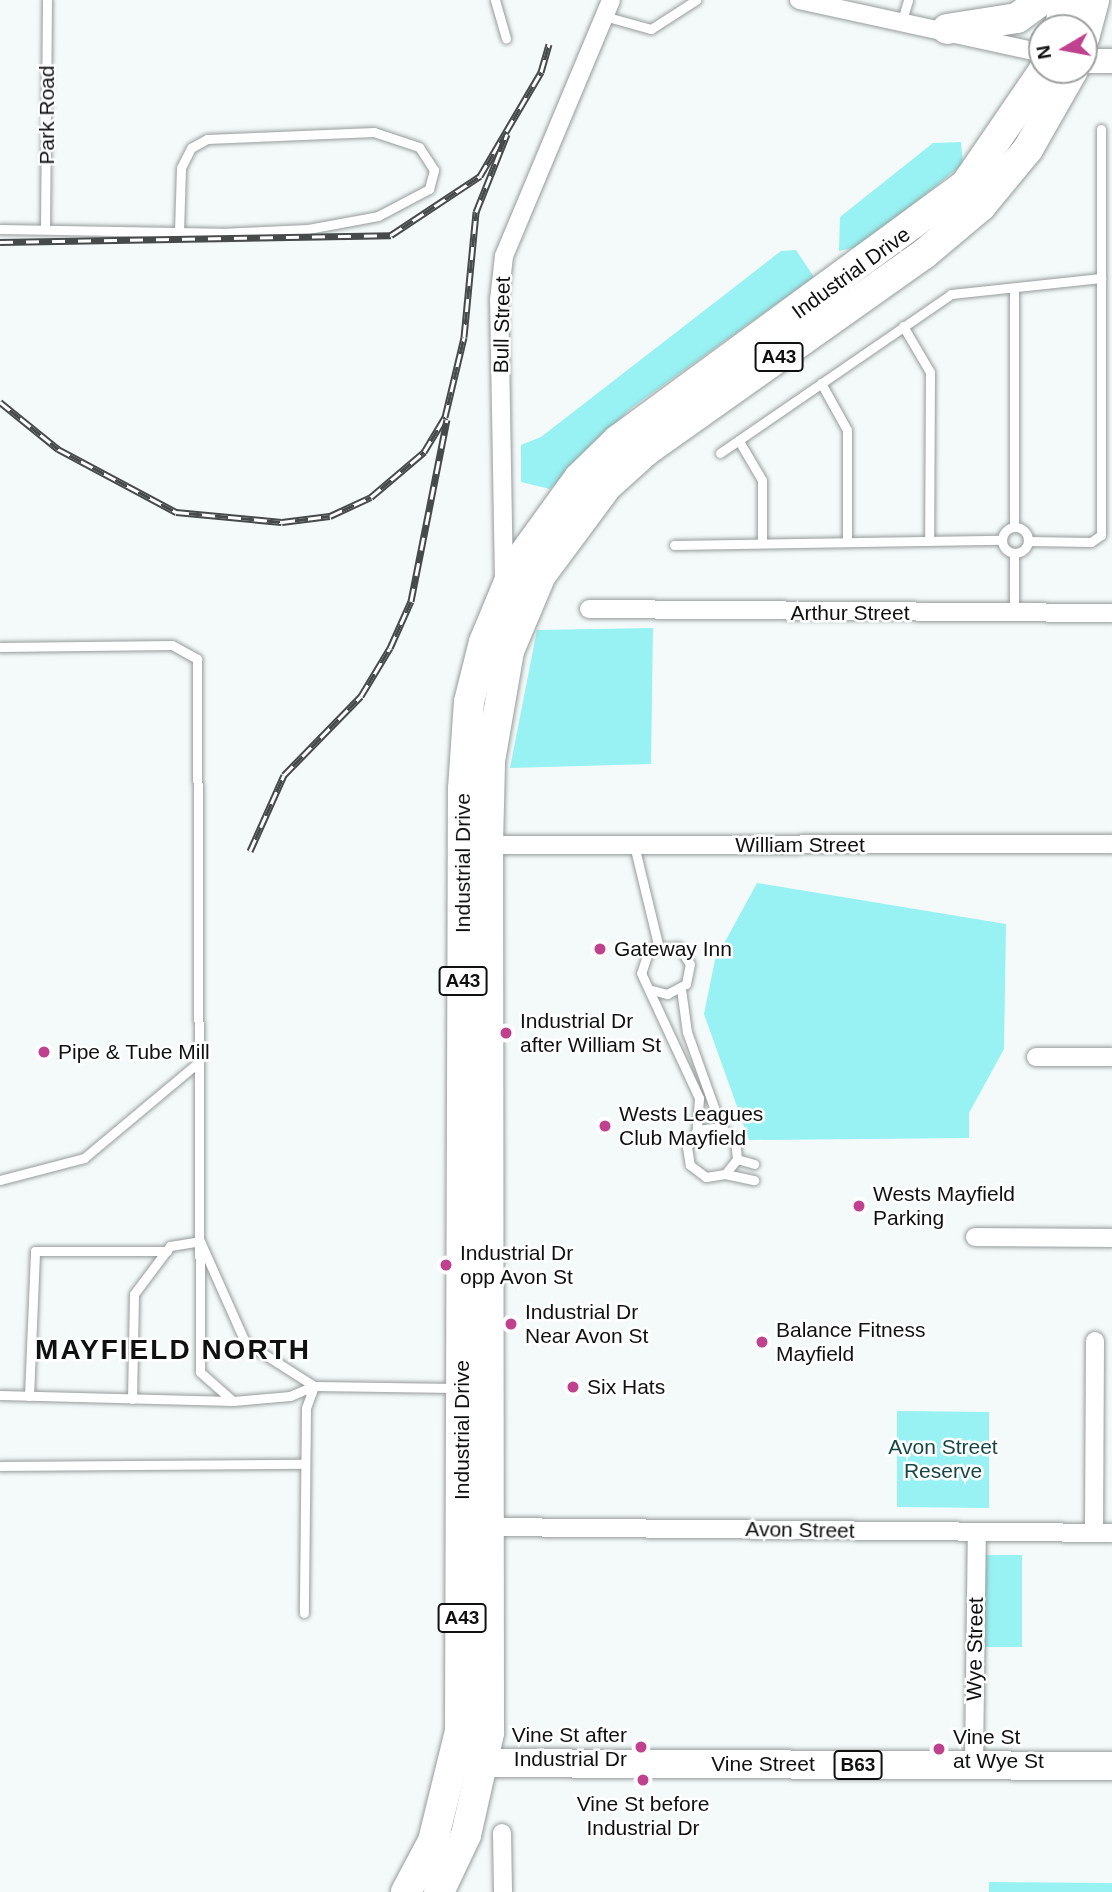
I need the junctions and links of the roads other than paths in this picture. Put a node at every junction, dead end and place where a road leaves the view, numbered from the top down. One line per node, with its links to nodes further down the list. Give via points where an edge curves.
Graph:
1 (47, 0): 16 (lane, Park Road)
2 (495, 0): 10 (lane)
3 (696, 0): 7 (lane, via 651,29)
4 (799, 0): 8 (street)
5 (908, 0): 8 (lane)
6 (1042, 0): 9 (highway, via 1017,18)
7 (607, 8): 32 (street, Bull Street, via 504,256 499,300)
8 (902, 20): 9 (street)
9 (947, 29): 11 (street)
10 (506, 38)
11 (1028, 49)
12 (1034, 84): 32 (highway, Industrial Drive / A43, via 966,184 618,440 544,520)
13 (1065, 84): 37 (highway, Industrial Drive / A43, via 1028,149 981,206 924,254 647,450 607,486 570,529 528,600)
14 (1101, 129): 18 (lane)
15 (0, 229): 16 (lane)
16 (45, 229): 17 (lane)
17 (178, 232): 17 (lane, via 181,168 191,148 207,139 374,132 419,147 434,170 429,189 378,216 308,229)
18 (1101, 278): 19 (lane); 27 (lane, via 1101,535 1091,542)
19 (1014, 288): 20 (lane, via 951,294); 24 (lane)
20 (903, 326): 21 (lane); 26 (lane, via 930,372)
21 (821, 383): 22 (lane); 29 (lane, via 847,430)
22 (739, 441): 23 (lane); 28 (lane, via 762,480)
23 (720, 453)
24 (1014, 527): 25 (lane); 27 (lane)
25 (1002, 540): 26 (lane); 31 (lane)
26 (929, 541): 29 (lane)
27 (1028, 541): 31 (lane)
28 (762, 542): 29 (lane); 30 (lane)
29 (847, 542)
30 (674, 545)
31 (1014, 553): 34 (lane)
32 (504, 589): 37 (highway, Industrial Drive / A43, via 484,642)
33 (589, 609): 34 (street, Arthur Street)
34 (1014, 613): 35 (street, Arthur Street)
35 (1112, 613)
36 (0, 647): 46 (lane, via 172,645 197,659)
37 (480, 731): 39 (highway, Industrial Drive / A43); 60 (highway, Industrial Drive / A43)
38 (1112, 844): 40 (street, William Street)
39 (488, 845): 40 (street, William Street); 60 (highway, Industrial Drive / A43)
40 (634, 845): 41 (lane)
41 (658, 944): 42 (lane, via 678,947 688,957 689,978); 43 (lane, via 641,963)
42 (681, 989): 43 (lane); 47 (lane, via 687,1032)
43 (652, 990): 48 (lane, via 699,1098)
44 (1036, 1057): 45 (street)
45 (1112, 1058)
46 (199, 1062): 52 (lane, via 84,1158); 56 (lane)
47 (720, 1127): 48 (lane); 49 (lane, via 735,1140)
48 (697, 1130): 51 (lane, via 687,1147 690,1166 706,1177)
49 (737, 1159): 50 (lane); 51 (lane)
50 (754, 1164)
51 (725, 1174): 53 (lane)
52 (0, 1180)
53 (754, 1180)
54 (975, 1237): 55 (street)
55 (1112, 1238)
56 (200, 1241): 57 (lane); 59 (lane, via 245,1342); 64 (lane, via 200,1372)
57 (167, 1251): 62 (lane, via 35,1251); 63 (lane, via 134,1294)
58 (1095, 1341): 69 (street)
59 (314, 1386): 60 (lane); 64 (lane, via 290,1396); 65 (lane, via 306,1408)
60 (476, 1388): 67 (highway, Industrial Drive / A43); 71 (highway, Industrial Drive / A43)
61 (0, 1395): 62 (lane)
62 (29, 1395): 63 (lane)
63 (132, 1398): 64 (lane)
64 (233, 1401)
65 (305, 1464): 66 (lane); 70 (lane)
66 (0, 1466)
67 (489, 1527): 68 (street, Avon Street); 72 (highway, Industrial Drive / A43)
68 (977, 1532): 69 (street, Avon Street); 73 (street, Wye Street)
69 (1103, 1533)
70 (304, 1613)
71 (456, 1763): 72 (main road, Vine Street / B63); 76 (highway, Industrial Drive / A43, via 433,1841)
72 (486, 1763): 73 (main road, Vine Street / B63); 77 (highway, Industrial Drive / A43, via 466,1835)
73 (974, 1765): 74 (main road, Vine Street / B63)
74 (1112, 1766)
75 (502, 1833): 78 (street)
76 (406, 1892)
77 (439, 1892)
78 (502, 1892)

